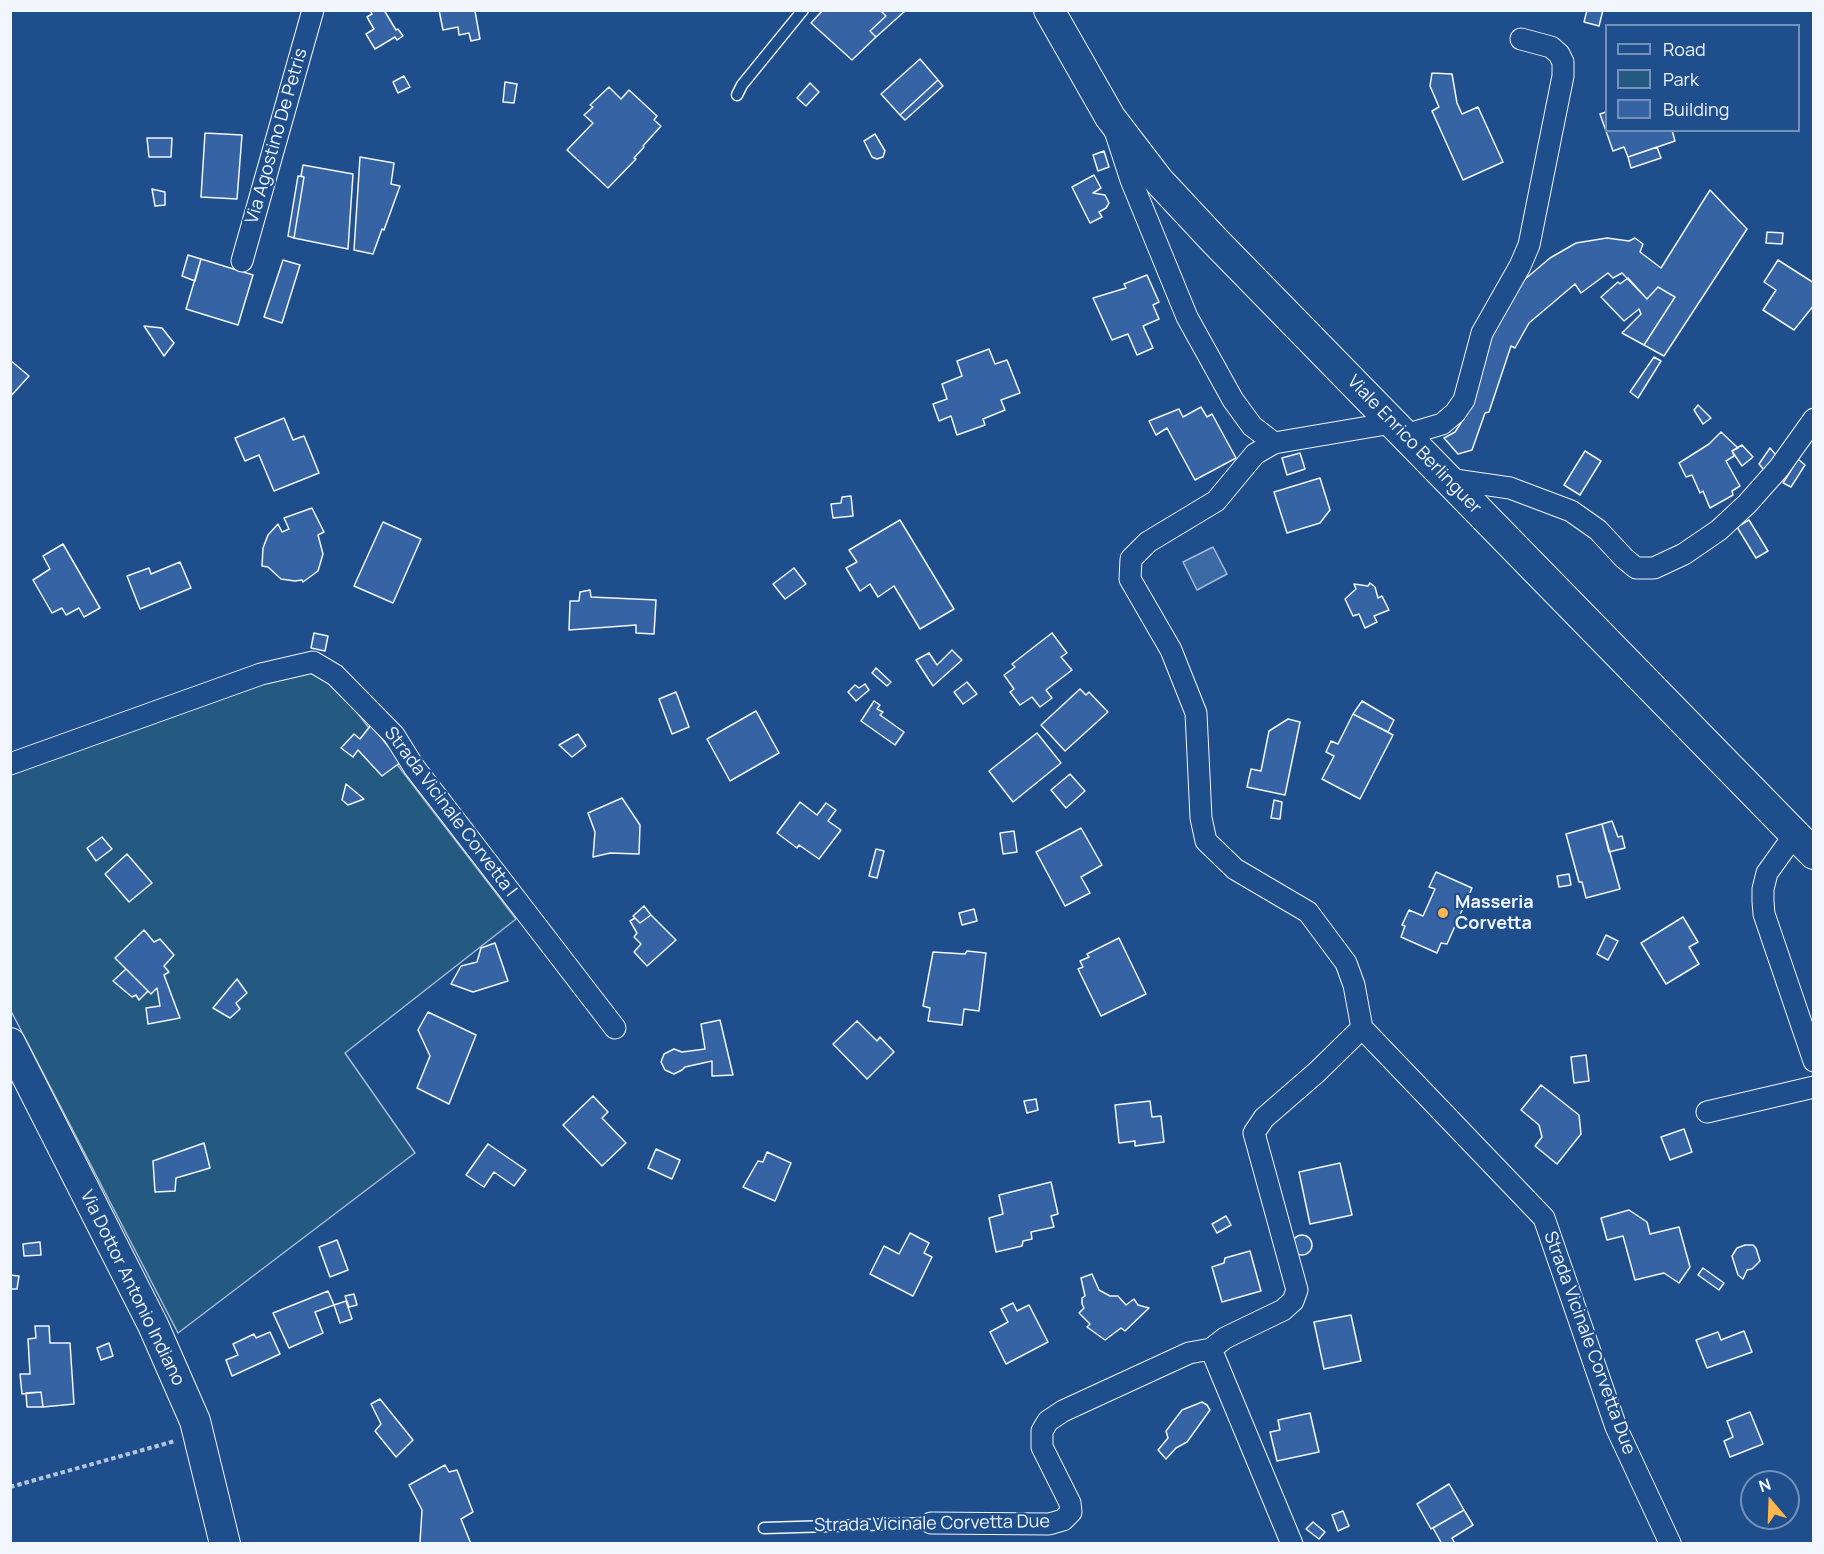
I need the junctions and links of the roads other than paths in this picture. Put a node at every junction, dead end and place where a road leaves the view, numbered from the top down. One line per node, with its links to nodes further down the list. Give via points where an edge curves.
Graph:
1 (313, 10): 7 (street, Via Agostino De Petris)
2 (803, 10): 5 (lane)
3 (1049, 10): 6 (main road, Viale Enrico Berlinguer)
4 (1521, 39): 9 (street, via 1551,46 1563,62 1529,245 1482,333 1464,400 1455,413 1442,424)
5 (737, 95)
6 (1110, 117): 9 (main road, Viale Enrico Berlinguer, via 1159,181); 10 (street, via 1131,180 1187,317 1233,400 1252,426)
7 (242, 261)
8 (1814, 419): 11 (street, via 1779,468 1726,524 1684,554 1654,568 1636,568 1598,530 1571,511 1509,488)
9 (1398, 429): 10 (street); 11 (main road, Viale Enrico Berlinguer)
10 (1274, 443): 15 (street, via 1255,454 1216,501 1148,542 1131,559 1130,579 1172,650 1196,713 1201,818 1206,841 1235,869 1308,912 1346,963)
11 (1448, 479): 13 (main road, Viale Enrico Berlinguer)
12 (10, 764): 14 (street, Strada Vicinale Corvetta I, via 261,674 313,662 335,675 394,735 414,767)
13 (1804, 844): 17 (street, via 1767,873 1763,902)
14 (615, 1028)
15 (1362, 1028): 20 (street, Strada Vicinale Corvetta Due, via 1264,1118 1254,1133 1297,1290 1293,1301); 25 (street, Strada Vicinale Corvetta Due, via 1544,1218 1616,1427)
16 (10, 1043): 23 (main road, Via Dottor Antonio Indiano, via 153,1325 195,1421)
17 (1814, 1061)
18 (1814, 1087): 19 (street)
19 (1707, 1112)
20 (1211, 1349): 21 (street, Strada Vicinale Corvetta Due, via 1189,1353 1048,1421 1042,1431 1042,1447 1070,1503 1071,1512 1063,1520 1049,1524); 24 (street)
21 (931, 1522): 22 (lane, Strada Vicinale Corvetta Due)
22 (764, 1528)
23 (225, 1544)
24 (1292, 1544)
25 (1670, 1544)

